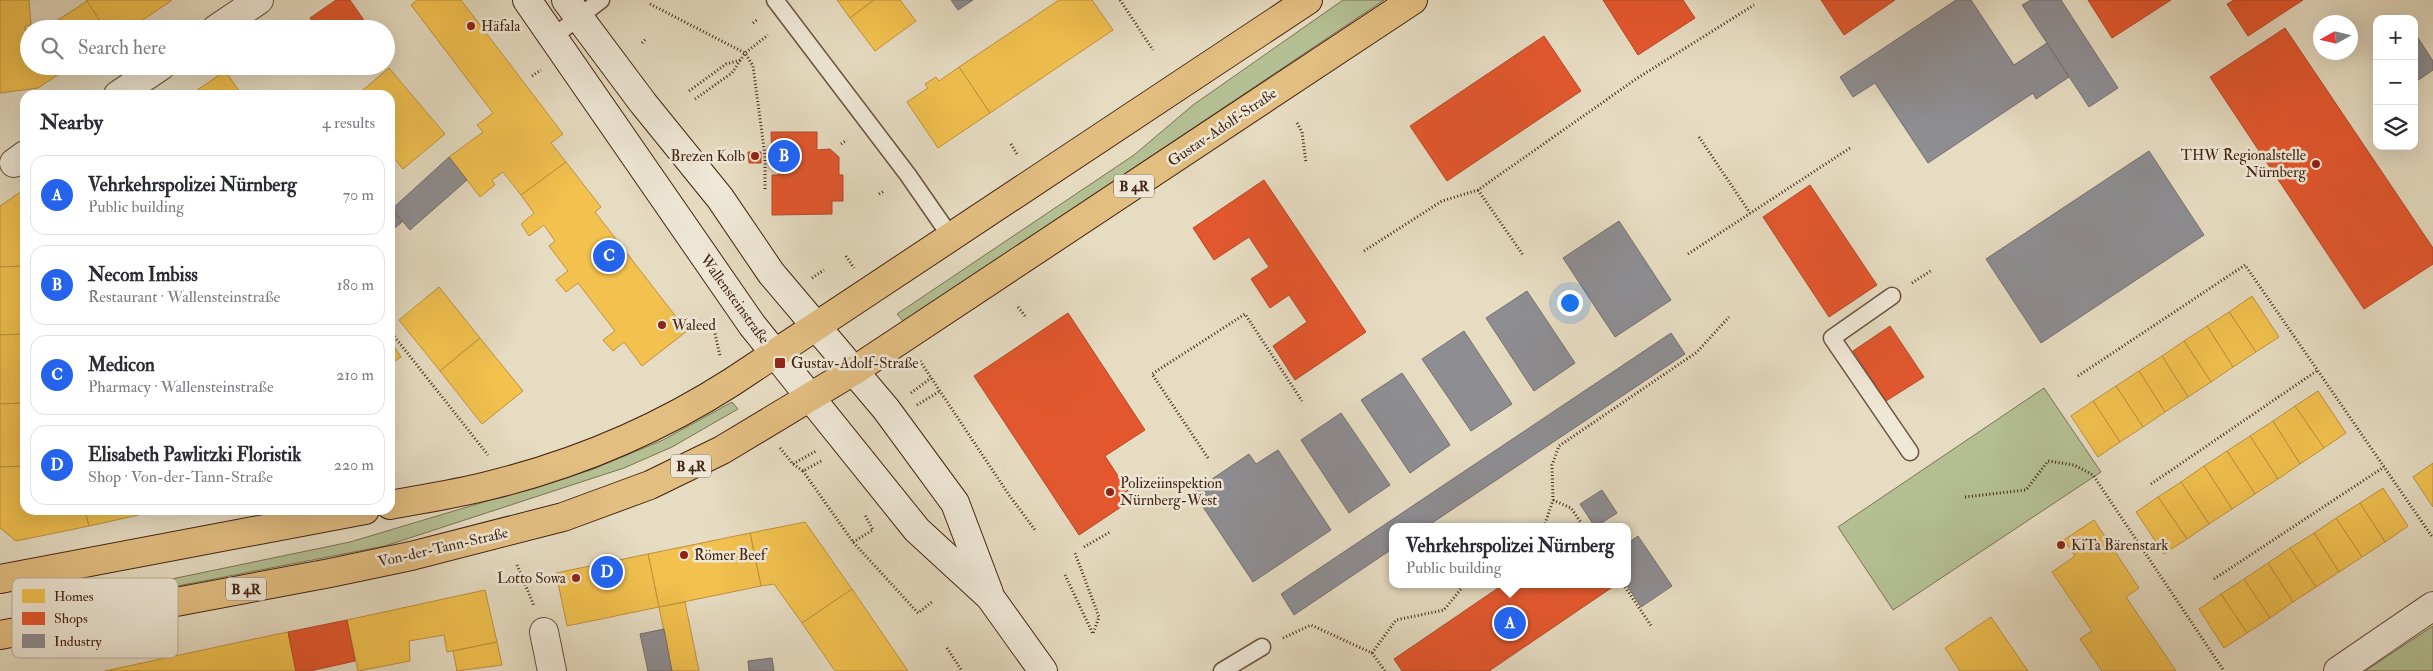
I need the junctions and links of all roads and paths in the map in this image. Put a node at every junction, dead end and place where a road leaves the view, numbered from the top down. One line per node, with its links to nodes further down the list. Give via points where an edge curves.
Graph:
1 (259, 0): 11 (street)
2 (527, 0): 15 (street, Wallensteinstraße)
3 (601, 0): 10 (lane)
4 (774, 0): 38 (lane, via 908,175)
5 (1120, 0): 18 (path)
6 (1308, 0): 38 (main road)
7 (1413, 0): 50 (main road, Gustav-Adolf-Straße / B 4R)
8 (650, 4): 19 (path)
9 (1754, 5): 34 (path, via 1636,79)
10 (572, 8): 15 (lane); 48 (street, Wallensteinstraße, via 720,198 771,273)
11 (229, 20)
12 (757, 20): 13 (path)
13 (753, 23)
14 (768, 35): 19 (path)
15 (553, 38): 51 (street, Wallensteinstraße)
16 (646, 39): 17 (path)
17 (642, 43)
18 (1153, 50)
19 (745, 53): 20 (path); 33 (path, via 753,66 765,156)
20 (741, 60): 23 (path, via 726,64); 24 (path, via 732,72)
21 (147, 75): 22 (street)
22 (127, 90)
23 (689, 92)
24 (695, 100)
25 (1297, 123): 32 (path, via 1302,132)
26 (1699, 137): 37 (path)
27 (847, 140): 28 (path)
28 (841, 144)
29 (1011, 144): 31 (path)
30 (1850, 148): 37 (path)
31 (1017, 154)
32 (1306, 162)
33 (765, 190)
34 (1478, 190): 39 (path, via 1442,201); 41 (path)
35 (884, 191): 36 (path)
36 (879, 194)
37 (1750, 213): 40 (path)
38 (951, 237): 43 (main road)
39 (1364, 251)
40 (1688, 254)
41 (1523, 255)
42 (846, 256): 43 (path)
43 (870, 290): 48 (main road)
44 (1892, 296): 57 (lane, via 1832,338)
45 (1018, 307): 46 (path)
46 (1024, 316)
47 (1729, 317): 64 (path, via 1697,352 1558,446 1552,465)
48 (815, 326): 51 (main road); 52 (street, Wallensteinstraße)
49 (395, 337): 58 (path)
50 (904, 338): 52 (main road, Gustav-Adolf-Straße / B 4R); 70 (path)
51 (774, 354): 55 (street, Wallensteinstraße); 65 (main road, via 675,416 602,450 495,484)
52 (855, 370): 55 (main road, Von-der-Tann-Straße / B 4R); 82 (street, Wallensteinstraße, via 956,503)
53 (2318, 370): 54 (path, via 2246,265); 60 (path); 62 (path)
54 (2078, 376)
55 (810, 398): 82 (street, Wallensteinstraße, via 917,530); 84 (main road, Von-der-Tann-Straße / B 4R, via 685,469 563,517 330,573)
56 (1302, 401): 59 (path, via 1245,314 1152,374)
57 (1910, 452)
58 (489, 456)
59 (1208, 458)
60 (2384, 467): 72 (path); 79 (path)
61 (803, 471): 73 (path)
62 (2150, 484)
63 (1965, 497): 96 (path, via 2026,490 2048,461 2074,465 2094,475)
64 (1554, 500): 68 (path); 69 (path, via 1571,508)
65 (395, 504)
66 (864, 514): 73 (path, via 874,530)
67 (339, 515): 78 (main road)
68 (1545, 523)
69 (1581, 523)
70 (1035, 530)
71 (1110, 532): 74 (path)
72 (2433, 538)
73 (853, 542): 83 (path, via 918,613)
74 (1084, 547)
75 (1074, 553): 77 (path, via 1099,616 1093,634)
76 (517, 565): 87 (path)
77 (1066, 575)
78 (0, 579)
79 (2214, 579)
80 (1462, 588): 90 (path, via 1444,610 1396,620)
81 (1626, 588): 86 (path)
82 (990, 597): 93 (street, Wallensteinstraße)
83 (933, 601)
84 (178, 602)
85 (2433, 606): 97 (street)
86 (1652, 627)
87 (544, 632): 91 (street)
88 (1262, 647): 90 (path, via 1311,625); 94 (lane)
89 (947, 648): 92 (path)
90 (1372, 652): 95 (path)
91 (552, 671)
92 (962, 671)
93 (1043, 671)
94 (1222, 671)
95 (1385, 671)
96 (2224, 671)
97 (2338, 671)

